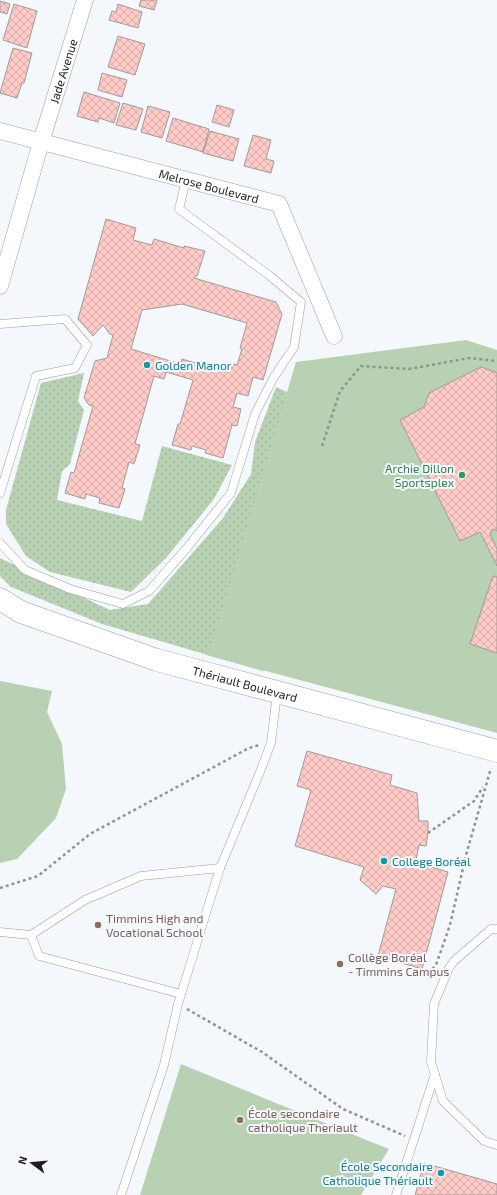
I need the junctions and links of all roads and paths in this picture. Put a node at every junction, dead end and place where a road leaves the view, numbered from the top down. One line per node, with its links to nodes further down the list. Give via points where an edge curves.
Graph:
1 (85, 0): 3 (street, Jade Avenue)
2 (0, 131): 3 (street, Melrose Boulevard)
3 (41, 142): 4 (street, Melrose Boulevard); 5 (street, Jade Avenue)
4 (186, 180): 7 (street, Melrose Boulevard, via 279,204); 11 (lane, via 178,209 270,276 301,302 294,347 255,414 231,493 149,591 123,604 70,589 25,570)
5 (0, 286)
6 (0, 324): 10 (lane, via 65,319 87,345 75,368 36,376)
7 (334, 336)
8 (497, 361): 9 (path, via 469,358 409,369 361,366 340,391)
9 (322, 446)
10 (0, 493)
11 (0, 543)
12 (0, 599): 13 (main road, Thériault Boulevard, via 21,612 157,660)
13 (278, 692): 14 (lane); 15 (main road, Thériault Boulevard)
14 (271, 743): 18 (lane); 19 (path, via 249,748 90,834 38,876)
15 (497, 751): 16 (path)
16 (485, 785): 17 (path, via 474,801); 23 (path, via 450,925 436,965 427,975)
17 (428, 833)
18 (220, 868): 22 (lane, via 141,876 85,900); 24 (lane)
19 (0, 888)
20 (497, 929): 26 (lane, via 491,929 449,968 434,1004 431,1062)
21 (0, 932): 22 (lane)
22 (31, 935): 24 (lane, via 40,956)
23 (411, 975)
24 (181, 994): 25 (lane)
25 (178, 1004): 27 (path, via 262,1052 343,1109); 29 (lane, via 164,1065)
26 (435, 1074): 27 (lane); 28 (lane, via 443,1101 484,1141)
27 (414, 1140): 30 (lane)
28 (497, 1145)
29 (121, 1195)
30 (396, 1195)

